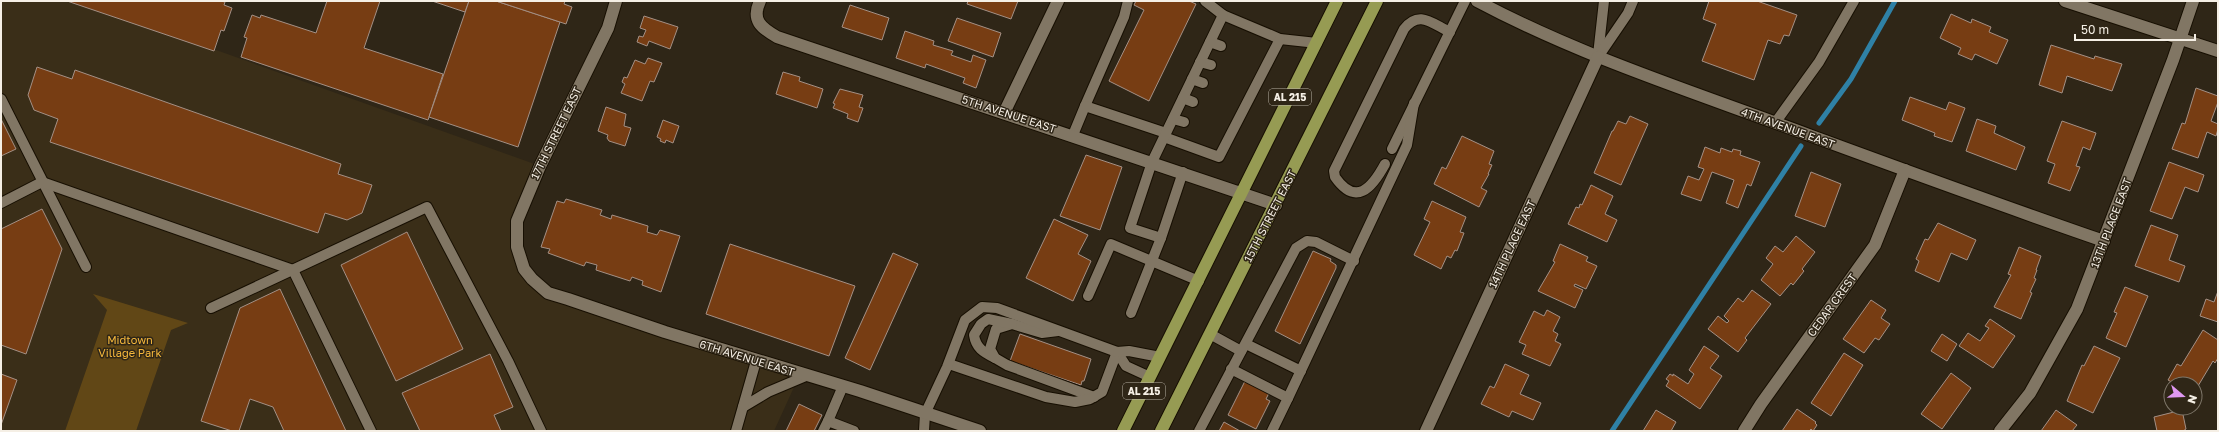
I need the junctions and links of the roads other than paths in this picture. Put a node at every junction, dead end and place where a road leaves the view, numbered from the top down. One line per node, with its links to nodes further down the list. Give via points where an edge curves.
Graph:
1 (616, 1): 53 (street, 17TH STREET EAST, via 608,28 516,221 517,247)
2 (1058, 1): 33 (street)
3 (1128, 1): 32 (lane, via 1124,17)
4 (1206, 1): 15 (lane)
5 (1337, 1): 20 (main road, AL 215)
6 (1377, 1): 47 (main road, 15TH STREET EAST / AL 215)
7 (1465, 1): 16 (lane)
8 (1477, 1): 23 (street, 4TH AVENUE EAST, via 1521,24)
9 (1604, 1): 23 (lane)
10 (1633, 1): 23 (lane, via 1628,13)
11 (1854, 1): 36 (lane, via 1819,62)
12 (2065, 1): 18 (street)
13 (2193, 1): 18 (street, 13TH PLACE EAST)
14 (758, 5): 33 (street, 5TH AVENUE EAST, via 757,20 764,30 777,37)
15 (1223, 15): 17 (lane); 19 (lane)
16 (1450, 32): 31 (lane); 41 (lane, via 1422,18 1415,18 1409,22 1334,170 1334,177 1347,189 1366,191 1377,179)
17 (1280, 39): 20 (lane); 38 (lane, via 1264,61 1218,156)
18 (2180, 39): 22 (street); 49 (street, 13TH PLACE EAST)
19 (1210, 42): 21 (lane); 24 (lane)
20 (1317, 43): 45 (main road, AL 215)
21 (1220, 46)
22 (2218, 52)
23 (1598, 57): 36 (street, 4TH AVENUE EAST); 89 (street, 14TH PLACE EAST)
24 (1200, 62): 25 (lane); 26 (lane)
25 (1211, 65)
26 (1192, 79): 27 (lane); 28 (lane)
27 (1203, 83)
28 (1183, 98): 30 (lane); 34 (lane)
29 (1, 99): 44 (lane)
30 (1193, 102)
31 (1414, 103): 39 (lane); 50 (lane, via 1407,145)
32 (1085, 106): 37 (lane); 38 (lane)
33 (1004, 113): 37 (street, 5TH AVENUE EAST)
34 (1173, 118): 35 (lane); 38 (lane)
35 (1184, 122)
36 (1775, 123): 42 (street, 4TH AVENUE EAST)
37 (1073, 135): 40 (street, 5TH AVENUE EAST)
38 (1165, 135): 40 (lane)
39 (1392, 149)
40 (1152, 162): 43 (street, 5TH AVENUE EAST); 48 (lane, via 1130,228)
41 (1385, 164)
42 (1905, 170): 49 (street, 4TH AVENUE EAST); 90 (street, CEDAR CREST, via 1875,245)
43 (1183, 172): 45 (street, 5TH AVENUE EAST); 48 (lane)
44 (42, 182): 46 (lane); 52 (lane); 54 (lane)
45 (1243, 194): 47 (street, 5TH AVENUE EAST); 55 (main road, AL 215)
46 (1, 203)
47 (1276, 205): 61 (main road, 15TH STREET EAST / AL 215)
48 (1161, 238): 51 (lane)
49 (2104, 241): 91 (street, 13TH PLACE EAST, via 2077,309 2030,392)
50 (1354, 261): 62 (lane, via 1316,242 1307,241 1296,248); 69 (lane)
51 (1152, 262): 55 (lane); 56 (lane, via 1111,244); 58 (lane)
52 (86, 267)
53 (524, 269): 66 (street, 6TH AVENUE EAST, via 548,292)
54 (293, 270): 57 (lane); 78 (lane); 79 (lane, via 427,207 508,361)
55 (1199, 281): 64 (main road, AL 215)
56 (1088, 296)
57 (211, 308)
58 (1130, 313)
59 (1012, 324): 60 (lane, via 1042,333); 65 (lane, via 996,329 990,349); 65 (lane, via 988,319 974,334 976,344 983,352)
60 (1060, 330): 63 (lane); 67 (lane, via 997,308 982,307 964,320)
61 (1210, 334): 62 (lane); 86 (main road, 15TH STREET EAST / AL 215)
62 (1243, 347): 68 (lane); 69 (lane)
63 (1117, 352): 64 (lane, via 1129,351); 71 (lane, via 1126,366); 73 (lane, via 1102,392)
64 (1160, 357): 71 (main road, AL 215)
65 (995, 358): 73 (lane, via 1007,365)
66 (756, 361): 70 (street, 6TH AVENUE EAST); 75 (lane)
67 (948, 364): 73 (lane, via 1046,397 1075,402); 76 (lane)
68 (1231, 369): 74 (lane); 87 (lane)
69 (1301, 371): 74 (lane)
70 (806, 376): 72 (street, 6TH AVENUE EAST); 75 (lane, via 768,392)
71 (1150, 377): 85 (main road, AL 215)
72 (843, 386): 76 (street, 6TH AVENUE EAST); 77 (lane)
73 (1094, 397)
74 (1288, 398): 88 (lane)
75 (743, 407): 80 (lane)
76 (924, 414): 83 (lane); 84 (street, 6TH AVENUE EAST)
77 (828, 421): 81 (lane); 82 (lane)
78 (371, 431)
79 (541, 431)
80 (736, 431)
81 (823, 431)
82 (854, 431)
83 (924, 431)
84 (980, 431)
85 (1123, 431)
86 (1161, 431)
87 (1199, 431)
88 (1272, 431)
89 (1426, 431)
90 (1744, 431)
91 (2000, 431)

